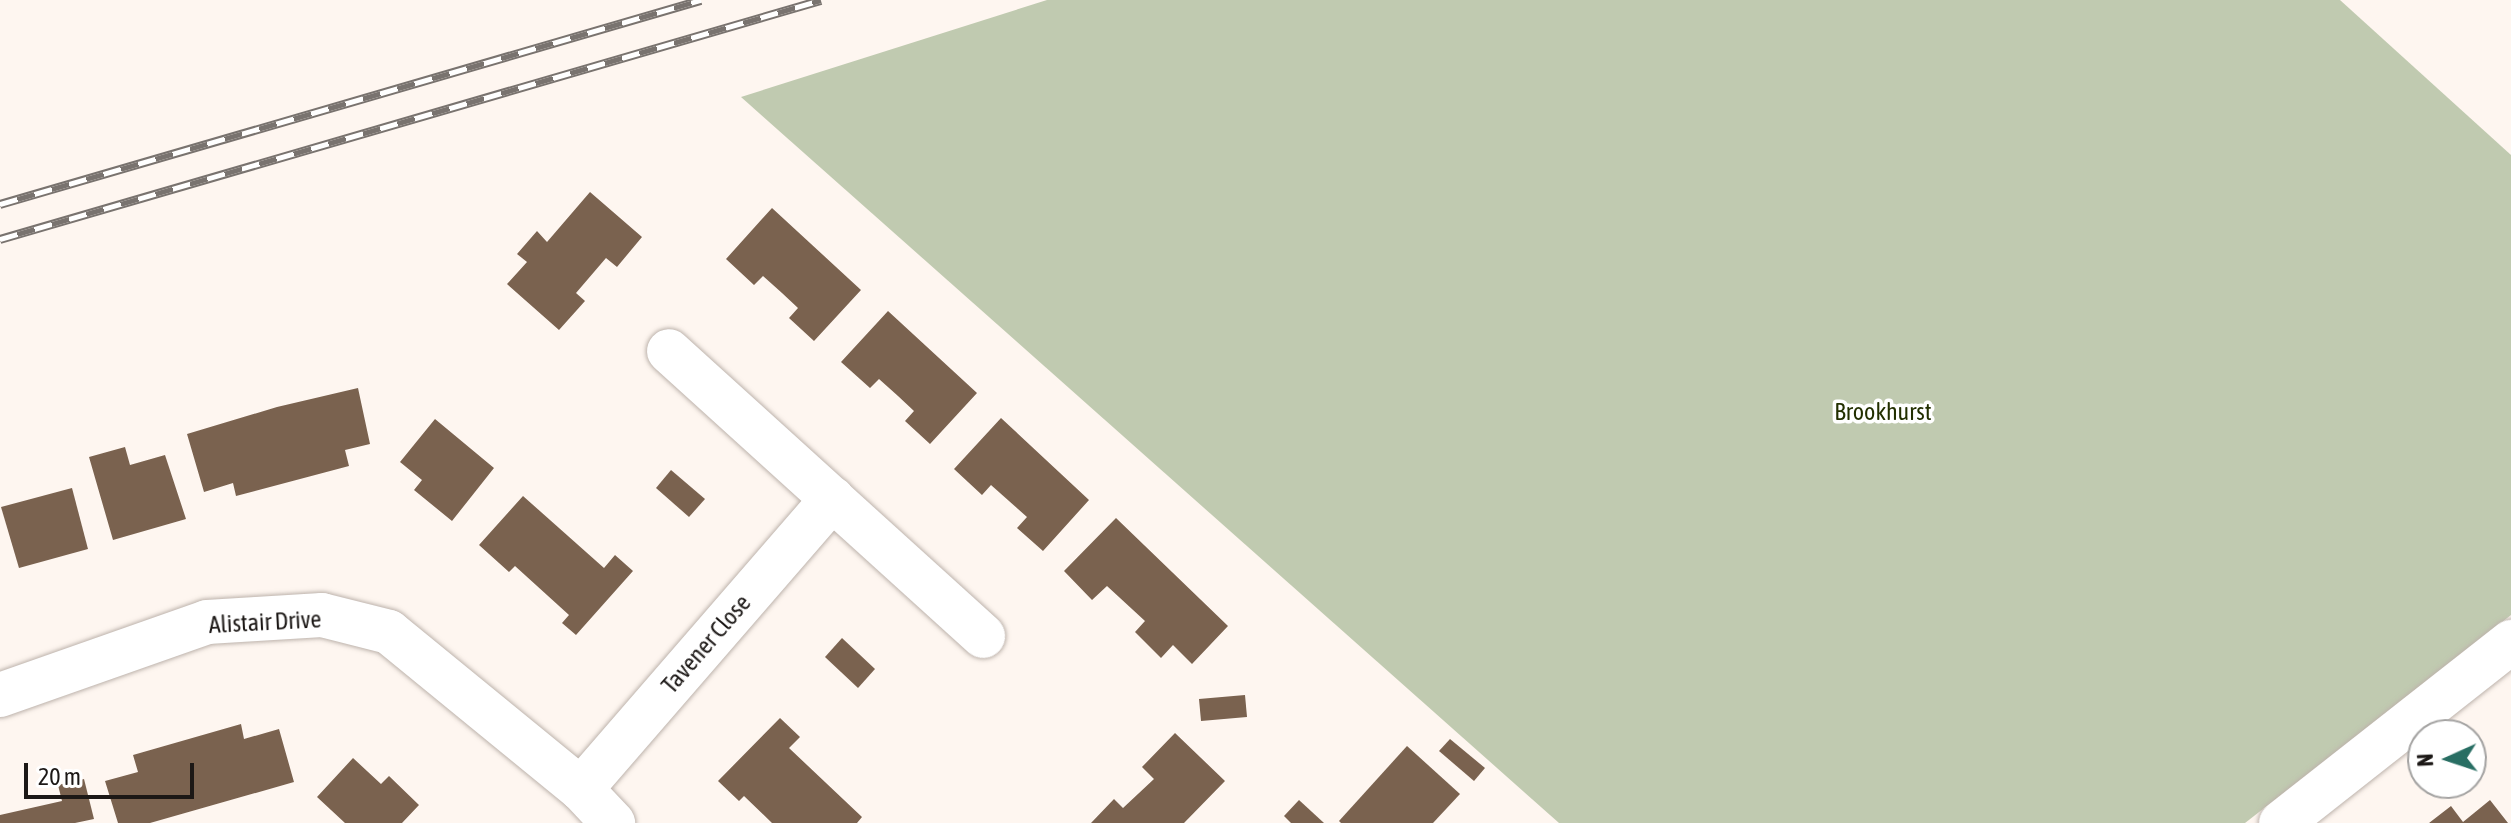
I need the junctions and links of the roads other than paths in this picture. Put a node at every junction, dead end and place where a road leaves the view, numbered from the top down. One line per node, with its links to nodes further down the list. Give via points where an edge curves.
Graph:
1 (669, 351): 2 (street)
2 (832, 499): 3 (street); 6 (street, Tavener Close)
3 (983, 636)
4 (2511, 642): 8 (street)
5 (0, 695): 6 (street, Alistair Drive, via 207,622 322,615 389,632)
6 (581, 789): 7 (street, Alistair Drive)
7 (613, 823)
8 (2281, 823)

